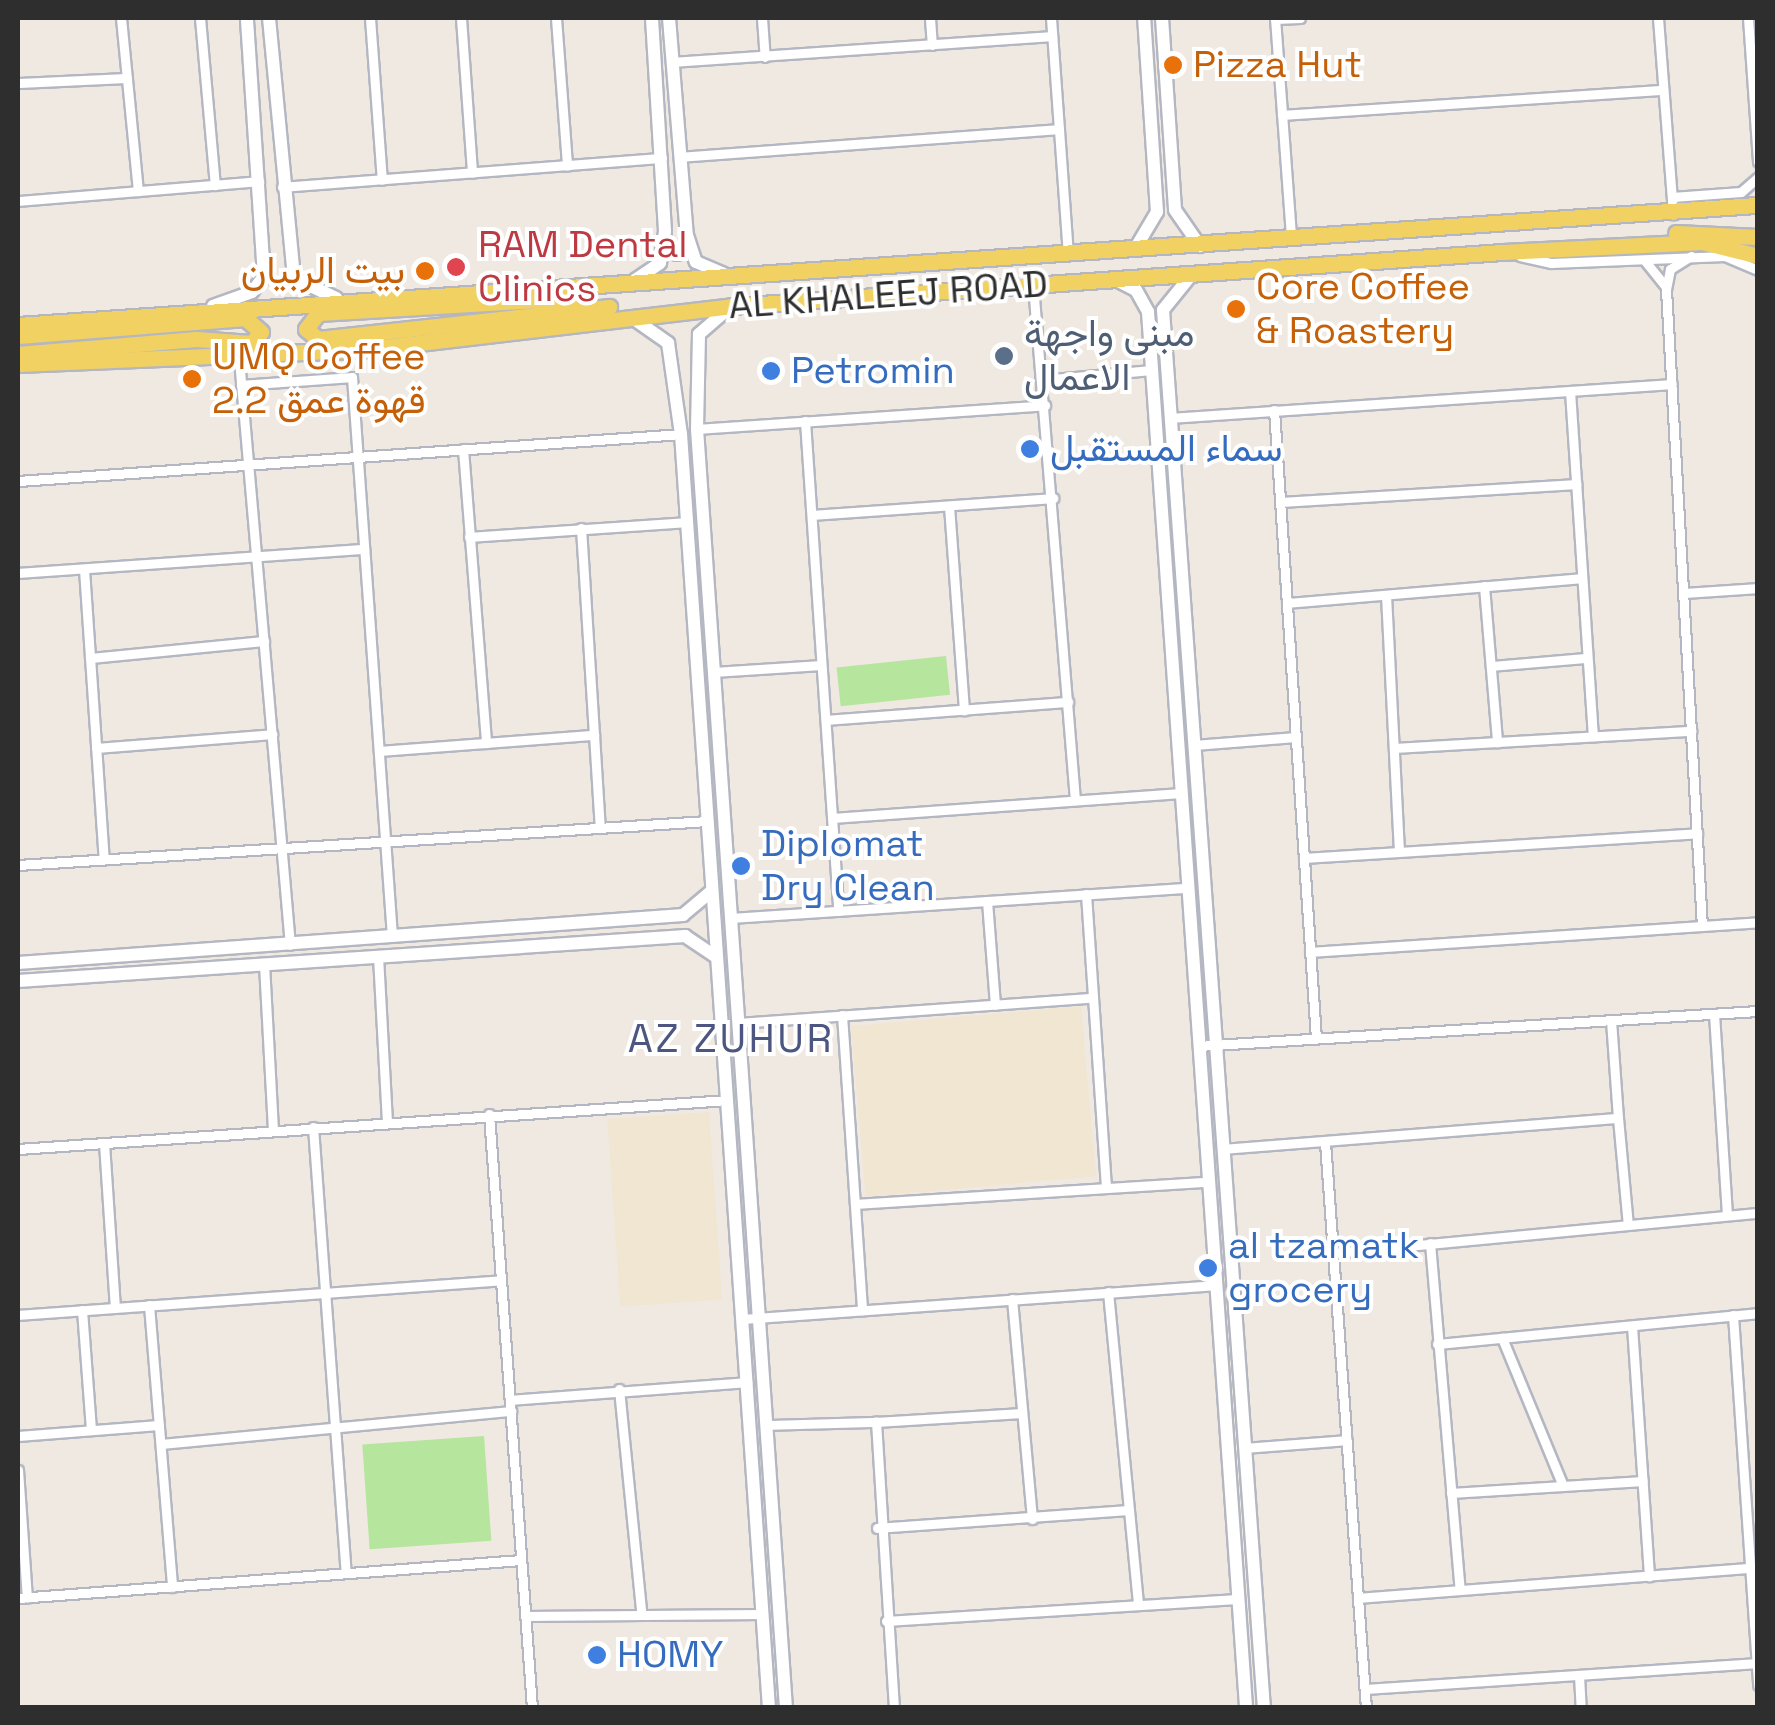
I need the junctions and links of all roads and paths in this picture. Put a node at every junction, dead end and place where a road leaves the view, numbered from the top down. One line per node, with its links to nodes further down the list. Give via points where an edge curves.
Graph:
1 (121, 18): 23 (street)
2 (200, 18): 37 (street)
3 (247, 18): 26 (street)
4 (269, 18): 38 (street)
5 (370, 18): 35 (street)
6 (462, 18): 33 (street)
7 (556, 18): 32 (street)
8 (652, 18): 30 (street)
9 (669, 18): 22 (street)
10 (762, 18): 21 (street)
11 (930, 18): 20 (street)
12 (1051, 18): 19 (street)
13 (1144, 18): 50 (street, via 1157,212)
14 (1162, 18): 48 (street, via 1175,210)
15 (1275, 18): 16 (street); 27 (street)
16 (1300, 18)
17 (1658, 18): 25 (street)
18 (1748, 18): 31 (street)
19 (1052, 36): 20 (street); 28 (street)
20 (932, 45): 21 (street)
21 (764, 57): 22 (street)
22 (672, 62): 29 (street)
23 (127, 78): 24 (street); 39 (street)
24 (18, 83)
25 (1663, 90): 27 (street); 41 (street)
26 (254, 114): 36 (street); 38 (street, via 271,181)
27 (1282, 116): 47 (street)
28 (1059, 128): 29 (street); 52 (street)
29 (679, 157): 44 (street)
30 (662, 158): 32 (street); 45 (street)
31 (1758, 162)
32 (568, 166): 33 (street)
33 (472, 173): 35 (street)
34 (1758, 177): 41 (street, via 1741,192)
35 (382, 180): 38 (street)
36 (260, 181): 37 (street); 64 (street, via 264,276 252,292)
37 (215, 184): 39 (street)
38 (282, 187): 63 (street, via 294,278)
39 (138, 191): 40 (street)
40 (18, 201)
41 (1672, 205): 42 (main road, AL KHALEEJ ROAD); 43 (main road); 47 (main road, AL KHALEEJ ROAD)
42 (1758, 206)
43 (1758, 216)
44 (687, 235): 45 (street, via 677,254); 57 (street, via 702,267)
45 (664, 237): 61 (street, via 656,268)
46 (1758, 237): 49 (main road, via 1688,232)
47 (1291, 240): 48 (main road, AL KHALEEJ ROAD)
48 (1200, 246): 50 (main road, AL KHALEEJ ROAD)
49 (1614, 247): 51 (main road, AL KHALEEJ ROAD); 55 (main road, AL KHALEEJ ROAD, via 1728,246)
50 (1135, 250): 52 (main road, AL KHALEEJ ROAD)
51 (1503, 252): 54 (street, via 1551,263); 56 (main road, AL KHALEEJ ROAD)
52 (1068, 254): 57 (main road, AL KHALEEJ ROAD)
53 (1691, 256): 54 (street); 55 (street); 62 (street, via 1670,269)
54 (1632, 259): 62 (street, via 1654,266)
55 (1758, 263)
56 (1192, 274): 58 (main road, AL KHALEEJ ROAD); 74 (street, via 1164,301)
57 (736, 278): 59 (main road, AL KHALEEJ ROAD)
58 (1114, 279): 60 (main road, AL KHALEEJ ROAD); 70 (street, via 1142,296)
59 (664, 283): 61 (main road, AL KHALEEJ ROAD); 66 (main road, via 318,313 306,329 318,339 542,312)
60 (1034, 285): 65 (main road, AL KHALEEJ ROAD); 78 (street)
61 (623, 286): 63 (main road, AL KHALEEJ ROAD)
62 (1666, 289): 79 (street)
63 (336, 298): 64 (main road, AL KHALEEJ ROAD)
64 (213, 306): 68 (main road, AL KHALEEJ ROAD)
65 (732, 306): 66 (main road, AL KHALEEJ ROAD); 71 (street, via 706,323)
66 (701, 309): 67 (main road, AL KHALEEJ ROAD)
67 (622, 316): 73 (street, via 655,327); 75 (main road, AL KHALEEJ ROAD)
68 (18, 326)
69 (18, 336): 72 (main road, via 245,318 260,332 251,344 196,338)
70 (1148, 348): 74 (street); 77 (street)
71 (696, 352): 73 (street, via 682,341); 86 (street)
72 (18, 354)
73 (671, 354): 87 (street)
74 (1166, 356): 84 (street)
75 (239, 358): 76 (main road, AL KHALEEJ ROAD); 80 (street)
76 (18, 364)
77 (1150, 370): 78 (street); 130 (street)
78 (1041, 380): 82 (street)
79 (1672, 384): 81 (street); 107 (street)
80 (242, 385): 89 (street, via 352,377); 90 (street)
81 (1570, 390): 83 (street); 92 (street)
82 (1045, 404): 85 (street); 93 (street)
83 (1274, 410): 84 (street); 94 (street)
84 (1170, 418): 126 (street)
85 (805, 421): 86 (street); 96 (street)
86 (697, 429): 115 (street)
87 (681, 434): 88 (street); 97 (street)
88 (462, 449): 89 (street); 99 (street)
89 (358, 456): 90 (street); 100 (street)
90 (247, 467): 91 (street); 101 (street)
91 (18, 481)
92 (1576, 484): 94 (street); 104 (street)
93 (1053, 498): 95 (street); 116 (street)
94 (1281, 502): 109 (street)
95 (948, 506): 96 (street); 117 (street)
96 (812, 515): 113 (street)
97 (687, 522): 98 (street); 133 (street)
98 (581, 528): 99 (street); 121 (street)
99 (469, 536): 125 (street)
100 (364, 548): 101 (street); 129 (street)
101 (253, 557): 102 (street); 110 (street)
102 (84, 570): 103 (street); 111 (street)
103 (18, 573)
104 (1582, 578): 105 (street); 112 (street)
105 (1484, 586): 108 (street); 114 (street)
106 (1758, 588): 107 (street)
107 (1685, 593): 119 (street)
108 (1386, 594): 109 (street); 128 (street)
109 (1287, 603): 123 (street)
110 (264, 641): 111 (street); 120 (street)
111 (90, 658): 127 (street)
112 (1587, 658): 114 (street); 122 (street)
113 (821, 664): 115 (street); 118 (street)
114 (1491, 666): 124 (street)
115 (714, 672): 142 (street)
116 (1068, 702): 117 (street); 131 (street)
117 (964, 710): 118 (street)
118 (826, 720): 132 (street)
119 (1692, 731): 122 (street); 135 (street)
120 (272, 734): 127 (street); 137 (street)
121 (594, 735): 125 (street); 134 (street)
122 (1592, 736): 124 (street)
123 (1296, 738): 126 (street); 139 (street)
124 (1497, 742): 128 (street)
125 (486, 743): 129 (street)
126 (1194, 745): 169 (street)
127 (96, 748): 140 (street)
128 (1394, 748): 138 (street)
129 (379, 751): 136 (street)
130 (1180, 792): 131 (street); 143 (street)
131 (1075, 800): 132 (street)
132 (833, 818): 147 (street)
133 (708, 821): 134 (street); 142 (street, via 717,825); 144 (street)
134 (600, 827): 136 (street)
135 (1697, 833): 138 (street); 151 (street)
136 (384, 841): 137 (street); 153 (street)
137 (281, 848): 140 (street); 154 (street)
138 (1398, 850): 139 (street)
139 (1304, 858): 155 (street)
140 (104, 859): 141 (street)
141 (18, 864)
142 (729, 886): 149 (street)
143 (1186, 888): 145 (street); 170 (street)
144 (712, 889): 148 (street, via 705,906); 157 (street)
145 (1086, 894): 146 (street); 161 (street)
146 (987, 901): 147 (street); 162 (street)
147 (838, 911): 149 (street)
148 (684, 914): 152 (street, via 694,927); 153 (street)
149 (732, 918): 167 (street)
150 (1758, 922): 151 (street)
151 (1702, 926): 155 (street)
152 (685, 936): 156 (street); 157 (street)
153 (392, 938): 154 (street)
154 (290, 944): 158 (street)
155 (1310, 952): 168 (street)
156 (378, 956): 159 (street); 174 (street)
157 (717, 959): 171 (street)
158 (18, 963)
159 (264, 964): 160 (street); 176 (street)
160 (18, 981)
161 (1092, 998): 162 (street); 182 (street)
162 (994, 1005): 165 (street)
163 (1758, 1011): 164 (street)
164 (1714, 1014): 166 (street); 185 (street)
165 (842, 1016): 167 (street); 183 (street)
166 (1612, 1020): 168 (street); 173 (street)
167 (739, 1022): 201 (street)
168 (1316, 1038): 169 (street)
169 (1216, 1044): 170 (street); 180 (street)
170 (1198, 1046): 181 (street)
171 (727, 1100): 172 (street); 202 (street)
172 (490, 1114): 174 (street); 189 (street)
173 (1618, 1118): 178 (street); 186 (street)
174 (387, 1122): 175 (street)
175 (312, 1127): 176 (street); 191 (street)
176 (273, 1130): 177 (street)
177 (104, 1142): 179 (street); 195 (street)
178 (1325, 1142): 180 (street); 188 (street)
179 (18, 1149)
180 (1223, 1149): 218 (street)
181 (1206, 1182): 182 (street); 190 (street)
182 (1106, 1185): 183 (street)
183 (855, 1204): 197 (street)
184 (1758, 1213): 185 (street)
185 (1727, 1216): 186 (street)
186 (1628, 1225): 187 (street)
187 (1430, 1244): 188 (street); 205 (street)
188 (1333, 1252): 216 (street)
189 (501, 1280): 191 (street); 208 (street)
190 (1213, 1285): 192 (street); 234 (street)
191 (325, 1292): 194 (street); 213 (street)
192 (1108, 1292): 193 (street); 223 (street)
193 (1012, 1299): 197 (street); 209 (street)
194 (150, 1305): 195 (street); 211 (street)
195 (115, 1308): 196 (street)
196 (82, 1310): 199 (street); 214 (street)
197 (862, 1310): 201 (street)
198 (1758, 1313): 200 (street)
199 (18, 1315)
200 (1733, 1315): 203 (street); 227 (street)
201 (760, 1318): 202 (street); 212 (street)
202 (742, 1319): 206 (street)
203 (1632, 1326): 204 (street); 220 (street)
204 (1502, 1338): 205 (street); 221 (street)
205 (1437, 1344): 222 (street)
206 (747, 1382): 207 (street); 237 (street)
207 (619, 1389): 208 (street); 236 (street)
208 (510, 1405): 213 (street); 226 (street)
209 (1022, 1413): 210 (street); 224 (street)
210 (876, 1422): 212 (street); 225 (street)
211 (159, 1425): 214 (street); 217 (street)
212 (766, 1425): 246 (street)
213 (335, 1427): 217 (street); 228 (street)
214 (91, 1430): 215 (street)
215 (18, 1436)
216 (1346, 1440): 218 (street); 233 (street)
217 (161, 1444): 230 (street)
218 (1245, 1448): 249 (street)
219 (18, 1470): 232 (street)
220 (1642, 1481): 221 (street); 229 (street)
221 (1563, 1486): 222 (street)
222 (1451, 1494): 231 (street)
223 (1127, 1510): 224 (street); 235 (street)
224 (1032, 1520): 225 (street)
225 (876, 1528): 239 (street)
226 (522, 1560): 228 (street); 238 (street)
227 (1750, 1568): 229 (street); 240 (street)
228 (346, 1573): 230 (street)
229 (1649, 1576): 231 (street)
230 (172, 1586): 232 (street)
231 (1460, 1590): 233 (street)
232 (22, 1598)
233 (1358, 1598): 243 (street)
234 (1237, 1599): 235 (street); 248 (street)
235 (1138, 1602): 239 (street)
236 (641, 1611): 237 (street); 238 (street)
237 (763, 1614): 245 (street)
238 (526, 1616): 244 (street)
239 (886, 1621): 247 (street)
240 (1757, 1663): 241 (street); 242 (street)
241 (1579, 1675): 243 (street); 251 (street)
242 (1758, 1685)
243 (1365, 1689): 250 (street)
244 (532, 1708)
245 (769, 1708)
246 (786, 1708)
247 (894, 1708)
248 (1246, 1708)
249 (1264, 1708)
250 (1366, 1708)
251 (1581, 1708)

